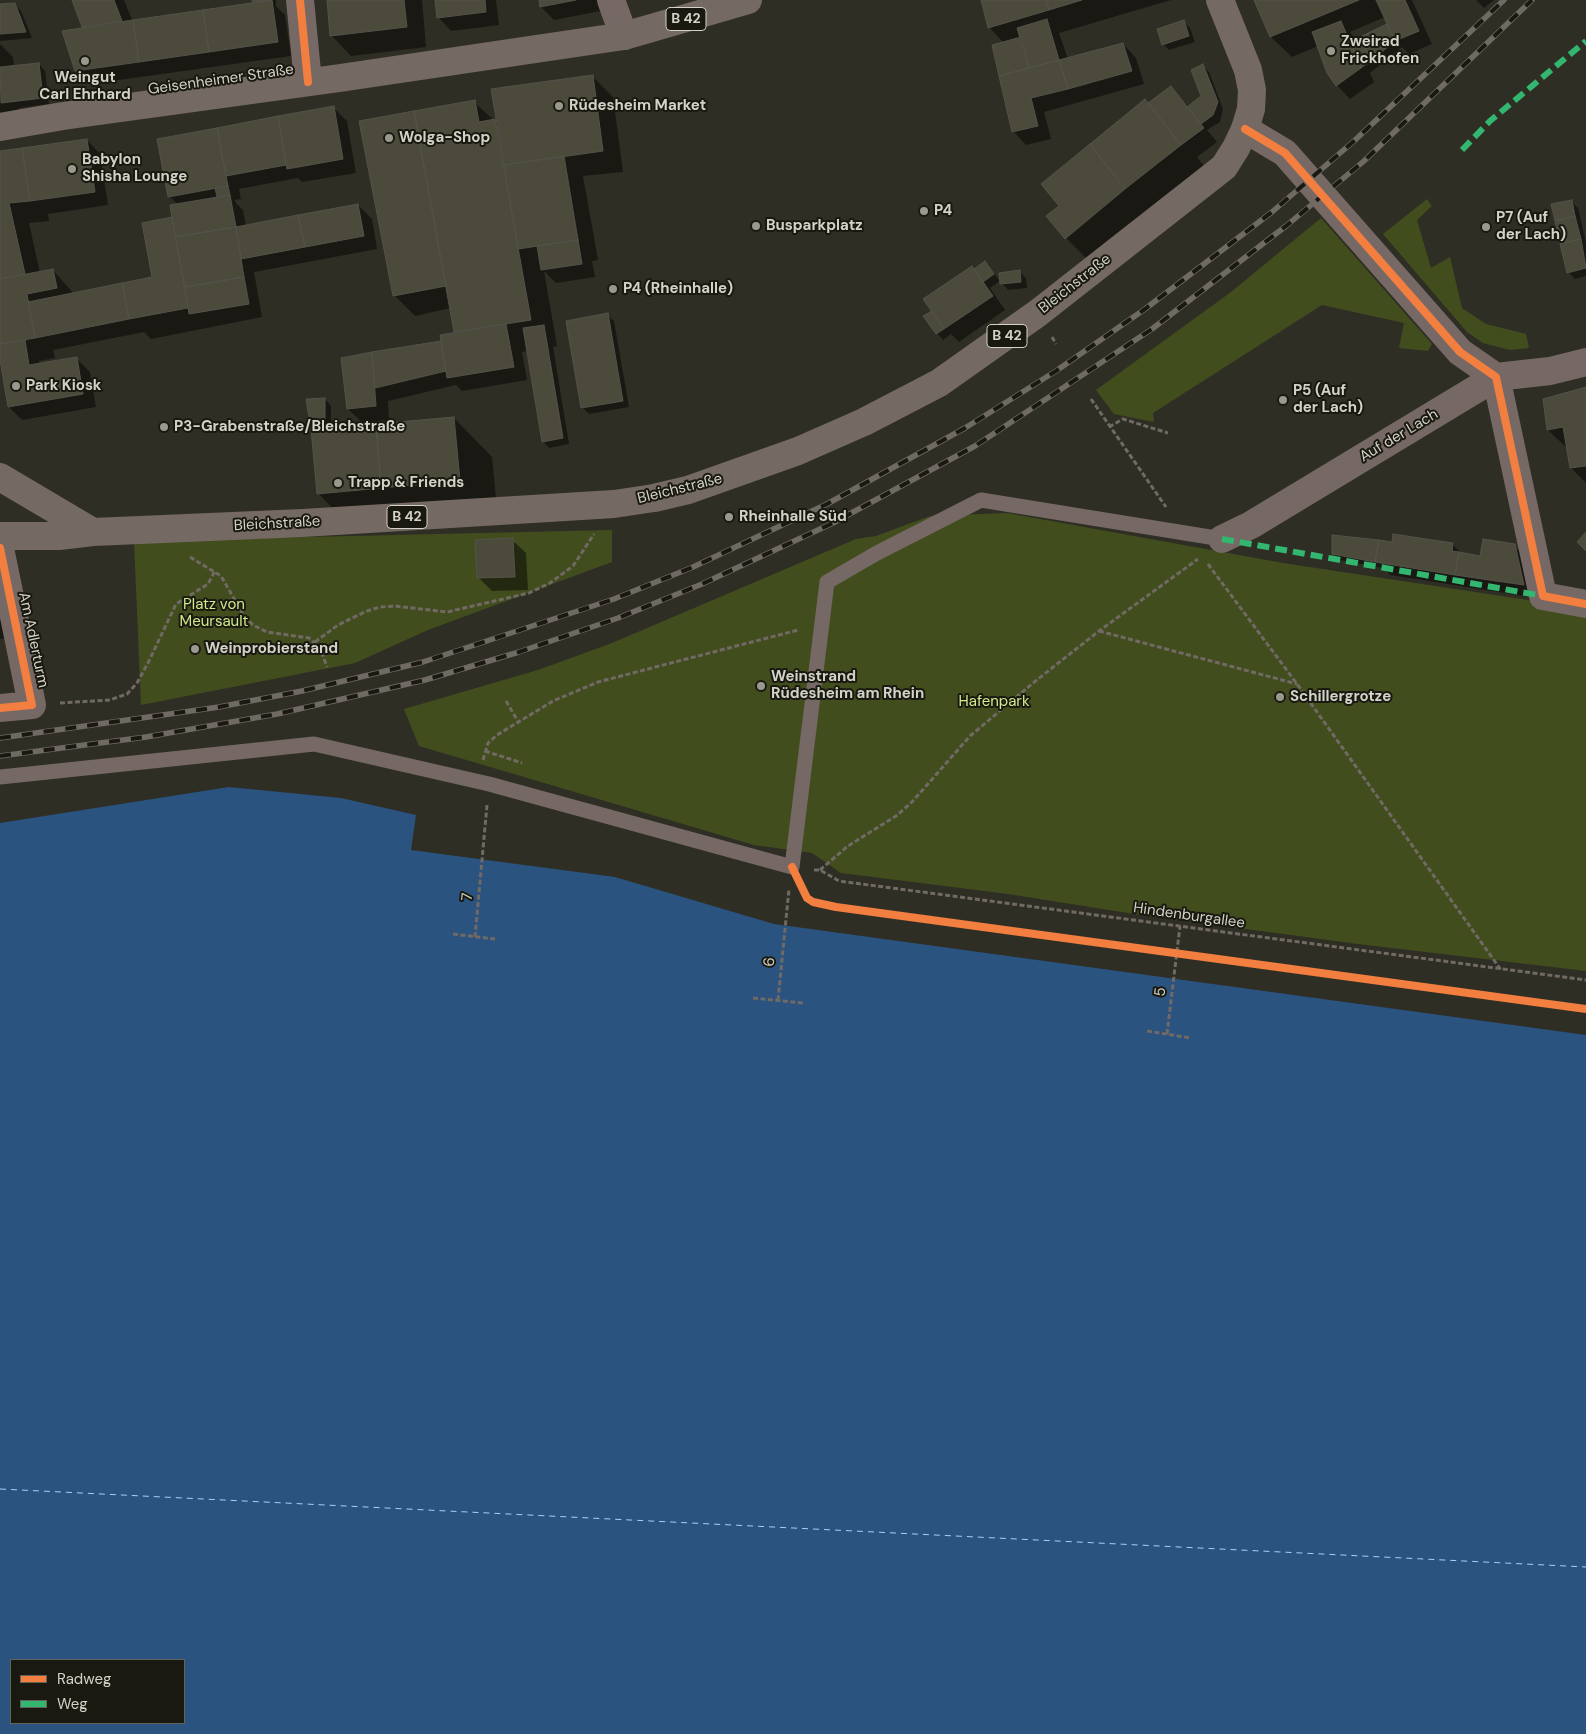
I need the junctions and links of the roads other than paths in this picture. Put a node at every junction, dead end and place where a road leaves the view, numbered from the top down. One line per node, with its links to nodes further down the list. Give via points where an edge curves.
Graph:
1 (300, 0): 6 (street)
2 (611, 0): 5 (street)
3 (748, 0): 5 (main road, Geisenheimer Straße / B 42)
4 (1220, 0): 8 (main road, B 42, via 1248,70 1252,90)
5 (624, 36): 6 (main road, Geisenheimer Straße / B 42)
6 (308, 82): 7 (main road, Geisenheimer Straße / B 42, via 63,116)
7 (0, 128)
8 (1245, 128): 10 (street, via 1285,153 1460,352); 12 (main road, Bleichstraße / B 42, via 1224,167 1038,313 939,383 798,451 688,490 614,504)
9 (1586, 362): 10 (street, Auf der Lach, via 1550,371)
10 (1496, 377): 14 (street, Auf der Lach); 16 (street, via 1543,596)
11 (0, 478): 12 (main road)
12 (92, 532): 13 (main road, Bleichstraße / B 42, via 59,536)
13 (0, 536)
14 (1222, 540): 18 (lane, via 981,500 876,553 827,582 792,867 489,784 314,744)
15 (0, 548): 17 (street, Am Adlerturm, via 32,705)
16 (1586, 604)
17 (0, 708)
18 (0, 777)

